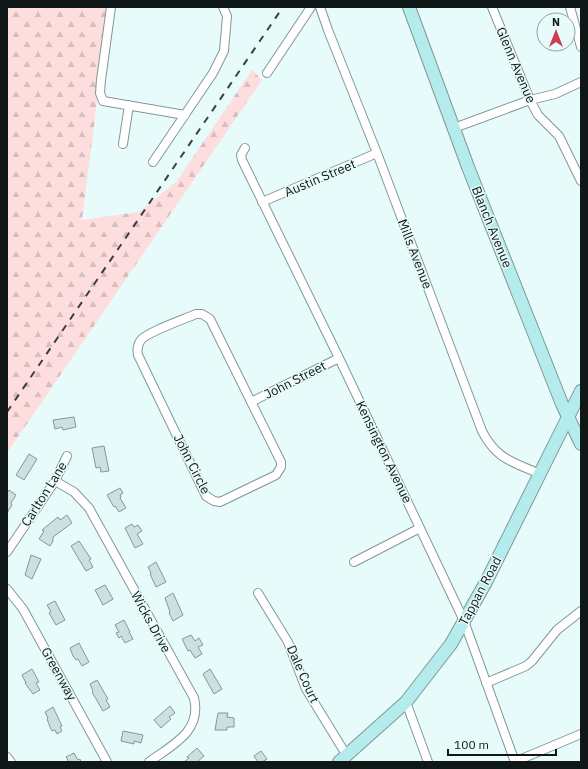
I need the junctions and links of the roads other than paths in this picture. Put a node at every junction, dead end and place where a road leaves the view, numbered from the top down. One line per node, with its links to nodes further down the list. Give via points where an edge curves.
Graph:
1 (111, 7): 12 (street, via 100,93 103,101)
2 (223, 7): 13 (street, via 227,16 224,51)
3 (311, 7): 9 (street)
4 (320, 7): 17 (street, Mills Avenue)
5 (408, 7): 14 (main road, Blanch Avenue)
6 (492, 7): 11 (street, Glenn Avenue)
7 (570, 7): 8 (street)
8 (581, 47)
9 (266, 73)
10 (581, 82): 11 (street, via 555,94)
11 (530, 100): 14 (street); 19 (street, Glenn Avenue, via 538,115 559,136)
12 (129, 105): 13 (street); 15 (street)
13 (186, 115): 18 (street)
14 (454, 128): 24 (main road, Blanch Avenue)
15 (123, 144)
16 (245, 148): 20 (street, Kensington Avenue, via 242,160)
17 (377, 153): 20 (street, Austin Street); 27 (street, Mills Avenue, via 486,440 507,460)
18 (153, 162)
19 (581, 181)
20 (262, 202): 21 (street, Kensington Avenue)
21 (339, 358): 23 (street, John Street); 29 (street, Kensington Avenue)
22 (581, 391): 24 (main road, Tappan Road)
23 (252, 402): 23 (street, John Circle, via 279,457 281,467 276,475 224,500 214,501 206,496 138,355 138,344 144,336 196,314 206,316 210,319)
24 (568, 417): 25 (main road, Blanch Avenue); 27 (main road, Tappan Road)
25 (581, 444)
26 (67, 456): 28 (street, Carlton Lane)
27 (540, 474): 35 (main road, Tappan Road)
28 (55, 481): 30 (street, Carlton Lane); 43 (street, Wicks Drive, via 74,492 88,508 194,698 196,713 185,735)
29 (420, 528): 31 (street); 35 (street, Kensington Avenue)
30 (7, 552)
31 (354, 562)
32 (7, 589): 42 (street, Greenway, via 23,609)
33 (258, 593): 40 (street, Dale Court, via 288,642 306,689)
34 (581, 611): 36 (street, via 556,630 526,666)
35 (464, 620): 36 (street, Kensington Avenue); 37 (main road, Tappan Road, via 451,644)
36 (486, 683): 45 (street, Kensington Avenue)
37 (406, 702): 40 (main road, Tappan Road); 44 (street)
38 (581, 734): 45 (street)
39 (7, 757): 41 (street)
40 (344, 759)
41 (11, 762)
42 (107, 762)
43 (148, 762)
44 (428, 762)
45 (514, 762)

